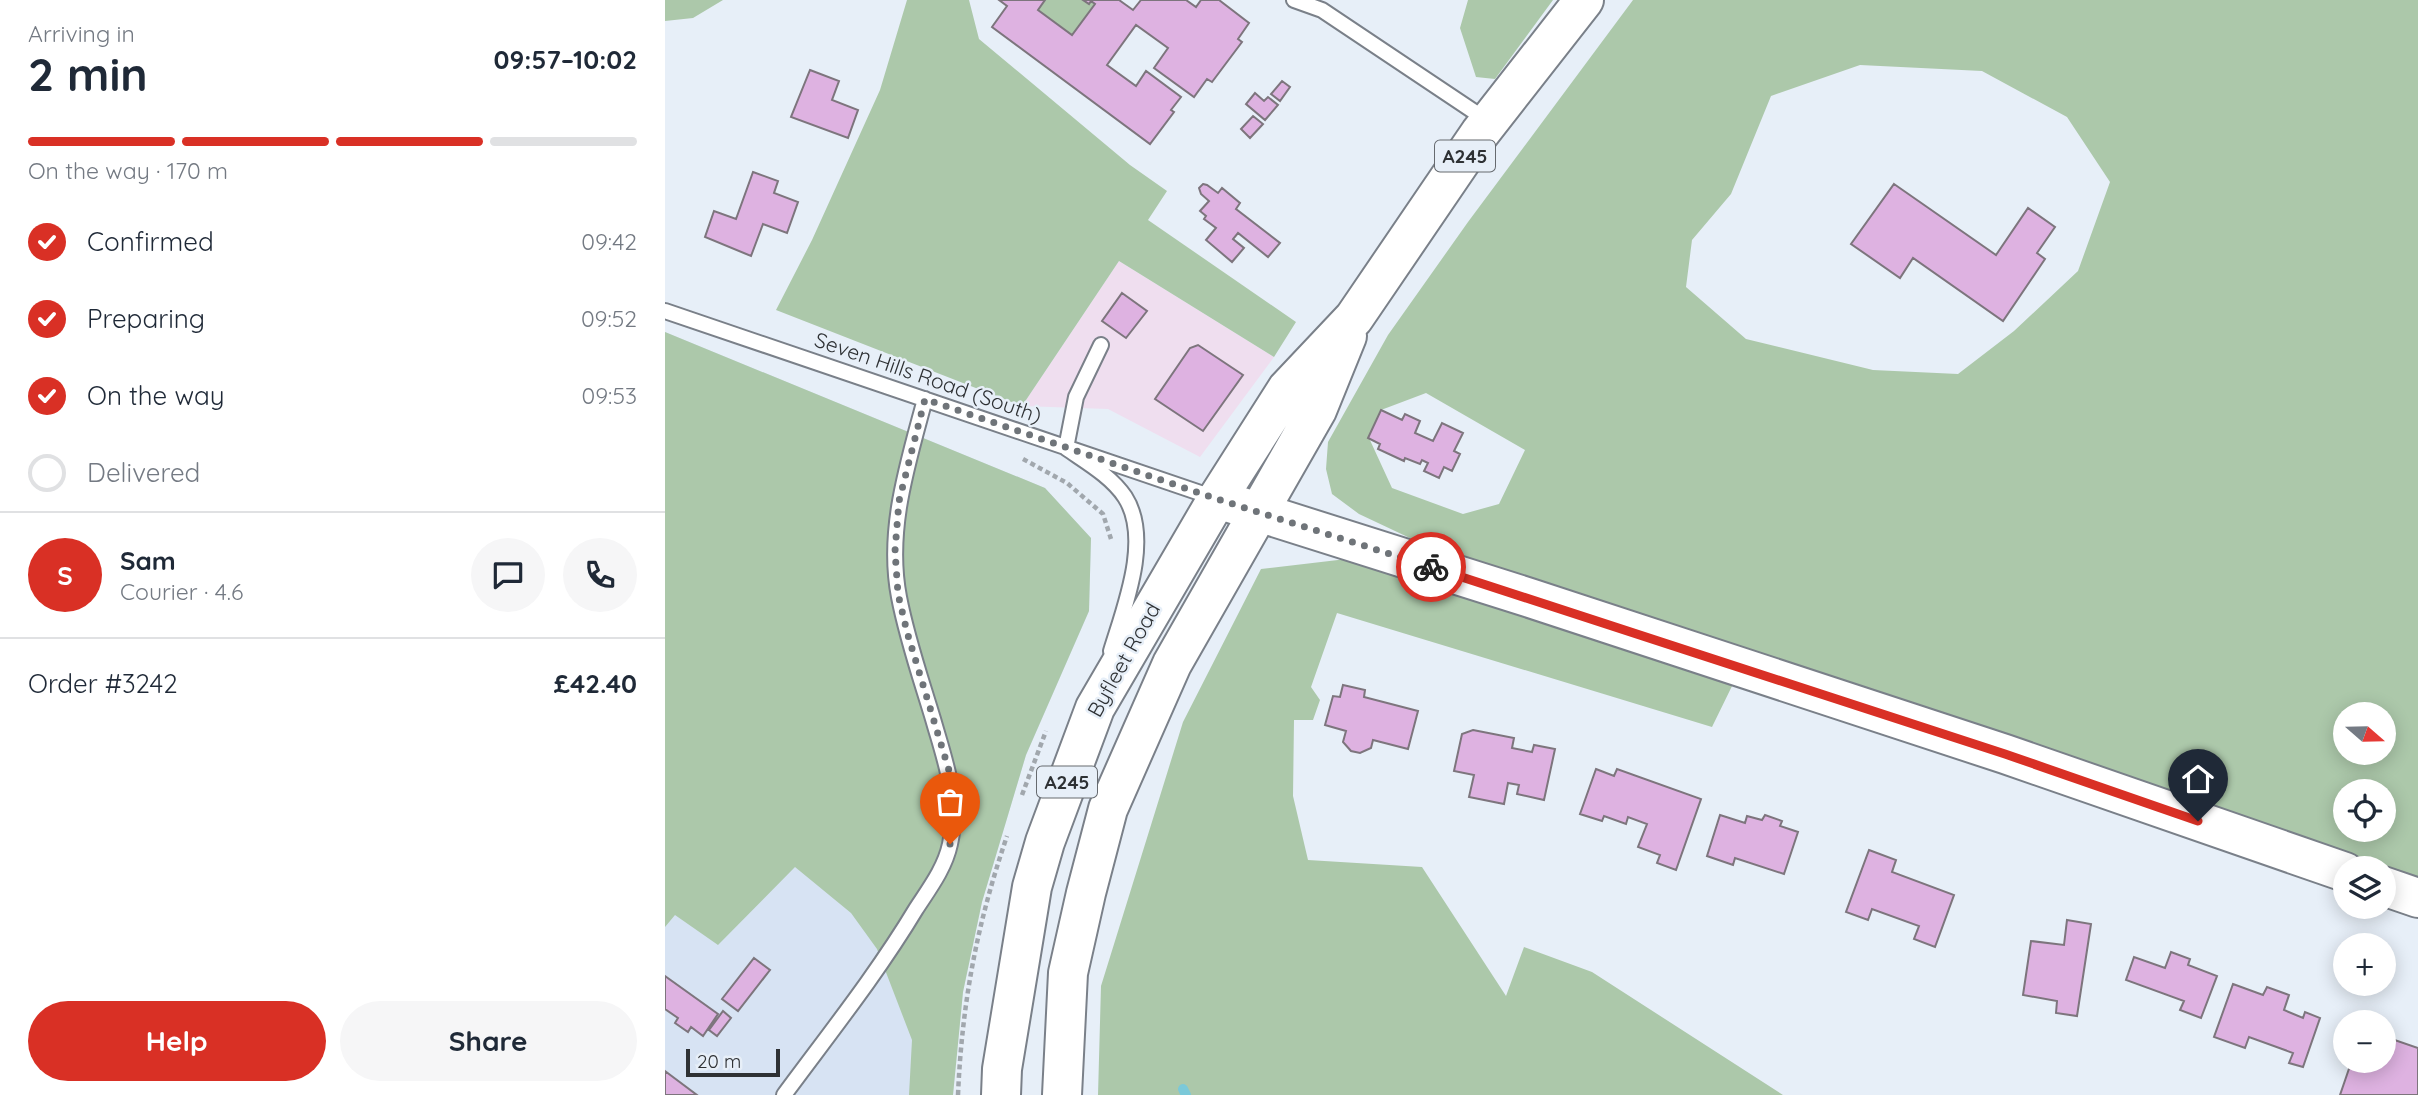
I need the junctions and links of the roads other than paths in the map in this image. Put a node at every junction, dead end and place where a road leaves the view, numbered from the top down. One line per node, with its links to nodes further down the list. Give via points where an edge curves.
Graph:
1 (1294, 0): 3 (lane, via 1322,10)
2 (1584, 0): 3 (main road, Byfleet Road / A245)
3 (1489, 122): 5 (main road, Byfleet Road / A245)
4 (665, 311): 7 (lane, Seven Hills Road (South))
5 (1354, 318): 9 (main road, Byfleet Road / A245, via 1287,389); 10 (main road, Byfleet Road / A245, via 1317,410)
6 (1101, 345): 8 (lane, via 1076,397)
7 (925, 399): 8 (lane, Seven Hills Road (South)); 15 (lane, via 899,501 895,551 907,632 951,777 954,812 950,844 941,868 891,950)
8 (1066, 448): 9 (lane, Seven Hills Road (South)); 11 (lane, via 1124,496 1136,530 1127,597)
9 (1217, 499): 10 (main road); 11 (main road, Byfleet Road / A245)
10 (1249, 527): 12 (main road, via 1315,531 1530,598); 17 (main road, Byfleet Road / A245, via 1172,664 1108,809 1068,974)
11 (1094, 708): 16 (main road, Byfleet Road / A245, via 1032,887)
12 (2333, 868)
13 (2396, 890): 14 (main road)
14 (2418, 898)
15 (784, 1095)
16 (1000, 1095)
17 (1062, 1095)

